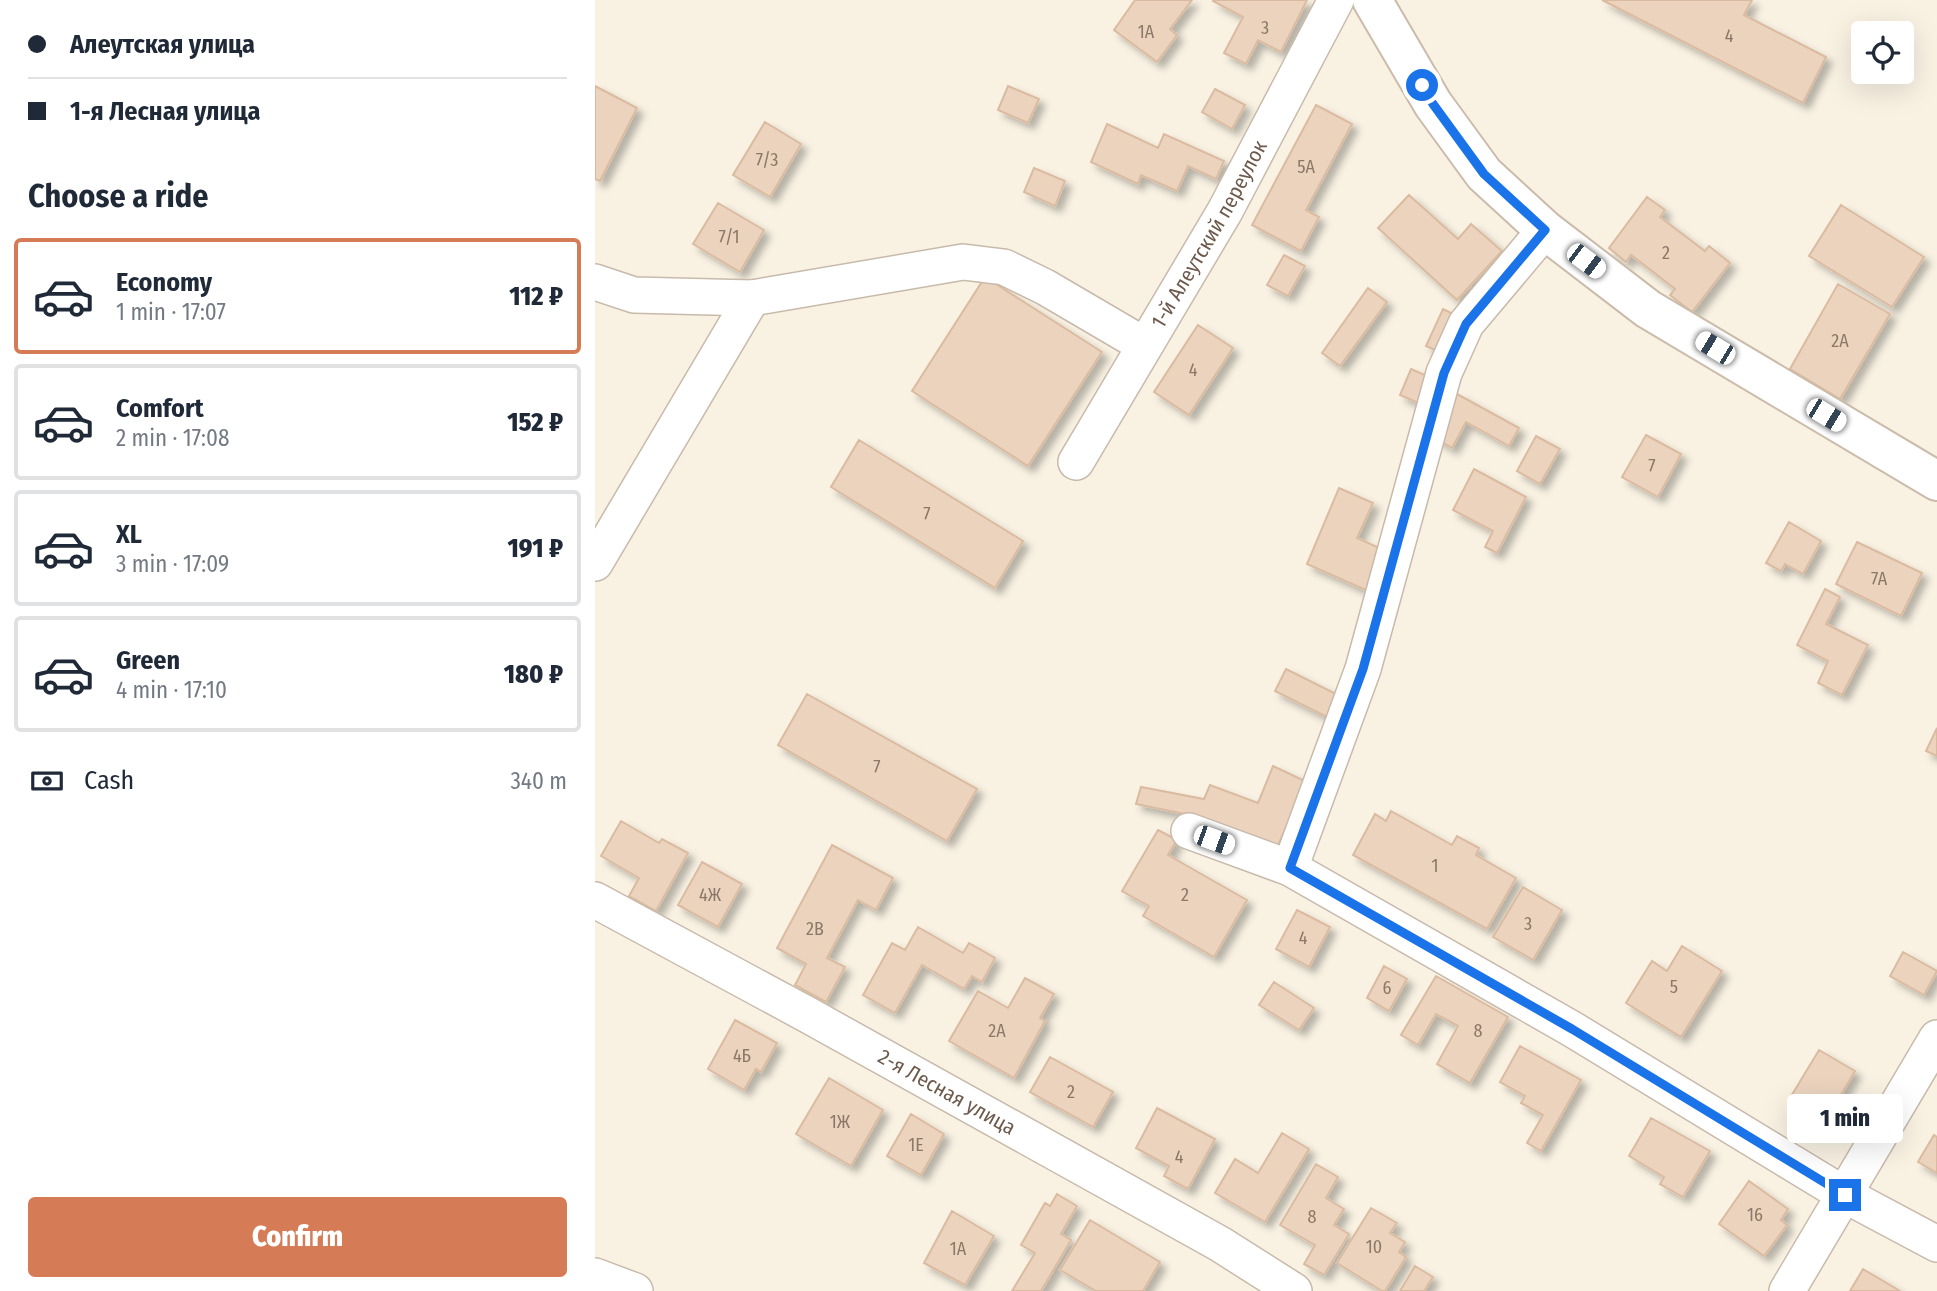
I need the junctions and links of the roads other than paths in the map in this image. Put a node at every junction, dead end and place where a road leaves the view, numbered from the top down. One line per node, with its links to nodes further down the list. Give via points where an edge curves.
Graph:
1 (1336, 0): 6 (street, 1-й Алеутский переулок, via 1225,211)
2 (1372, 0): 3 (street, via 1433,104 1484,174)
3 (1545, 230): 8 (street, via 1648,309); 11 (street, via 1466,324 1444,373 1363,669)
4 (595, 282): 5 (street, via 634,295)
5 (752, 298): 6 (street, via 963,262 1004,267); 9 (street)
6 (1145, 345): 7 (street, 1-й Алеутский переулок)
7 (1076, 462)
8 (1937, 481)
9 (600, 543)
10 (1189, 831): 11 (street)
11 (1290, 868): 14 (street, via 1572,1029)
12 (595, 900): 18 (street, 2-я Лесная улица, via 1220,1244)
13 (1937, 1038): 14 (street)
14 (1845, 1195): 15 (street); 19 (street)
15 (1937, 1244)
16 (595, 1276): 17 (street)
17 (635, 1291)
18 (1294, 1291)
19 (1787, 1291)

